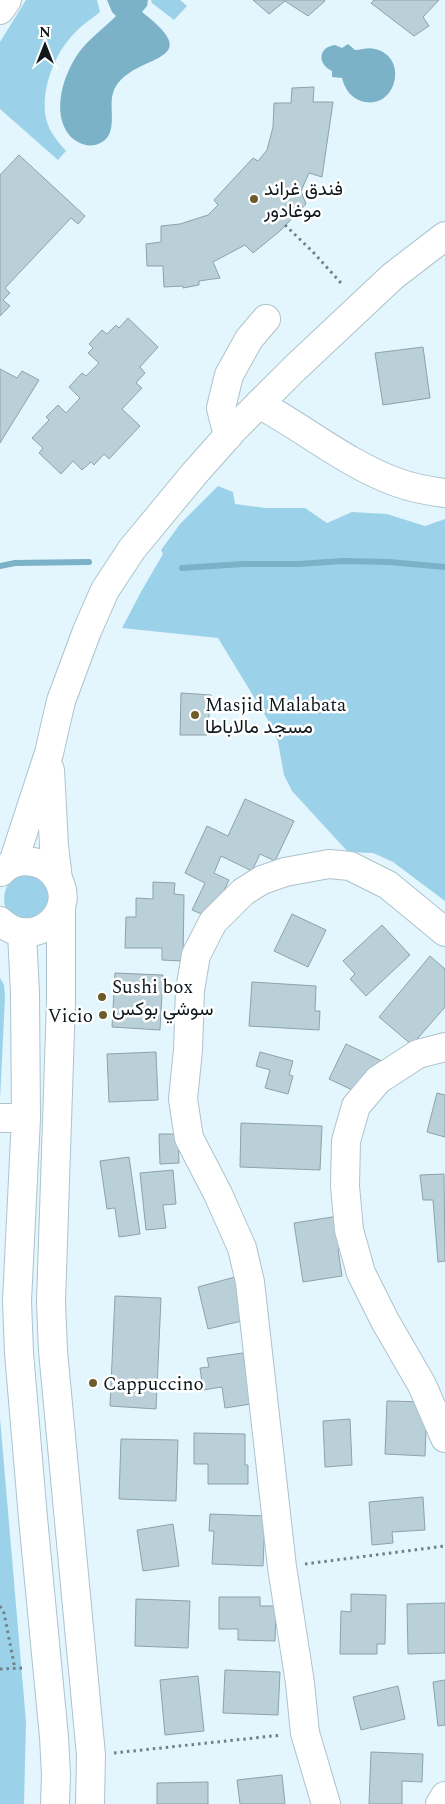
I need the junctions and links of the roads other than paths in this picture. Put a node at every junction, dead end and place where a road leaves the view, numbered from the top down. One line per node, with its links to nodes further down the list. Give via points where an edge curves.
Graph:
1 (7, 0): 2 (street)
2 (0, 10)
3 (445, 236): 5 (street, via 393,276)
4 (266, 319): 6 (street, via 249,339 229,375 221,408)
5 (259, 404): 6 (street); 7 (street, via 370,470 396,482)
6 (228, 436): 8 (street, via 132,550 105,590 61,701)
7 (445, 493)
8 (49, 753): 9 (street); 10 (street)
9 (7, 868): 10 (street, via 26,860 50,869)
10 (58, 879): 11 (street, via 62,894)
11 (60, 910): 12 (street, via 46,928 34,932); 19 (street, via 61,1001 50,1302 91,1756)
12 (8, 932): 15 (street, via 25,993)
13 (445, 932): 20 (street, via 388,885 350,866 329,864 285,872 242,892 213,922 196,955 190,990 183,1099 190,1138 242,1248 250,1282 282,1567 305,1733)
14 (445, 1047): 16 (street, via 418,1054 378,1080 356,1106 346,1141 345,1186 349,1230 360,1273 422,1385)
15 (13, 1118): 18 (street, via 19,1353 54,1737)
16 (445, 1438)
17 (445, 1796): 21 (street)
18 (55, 1804)
19 (90, 1804)
20 (326, 1804)
21 (440, 1804)

